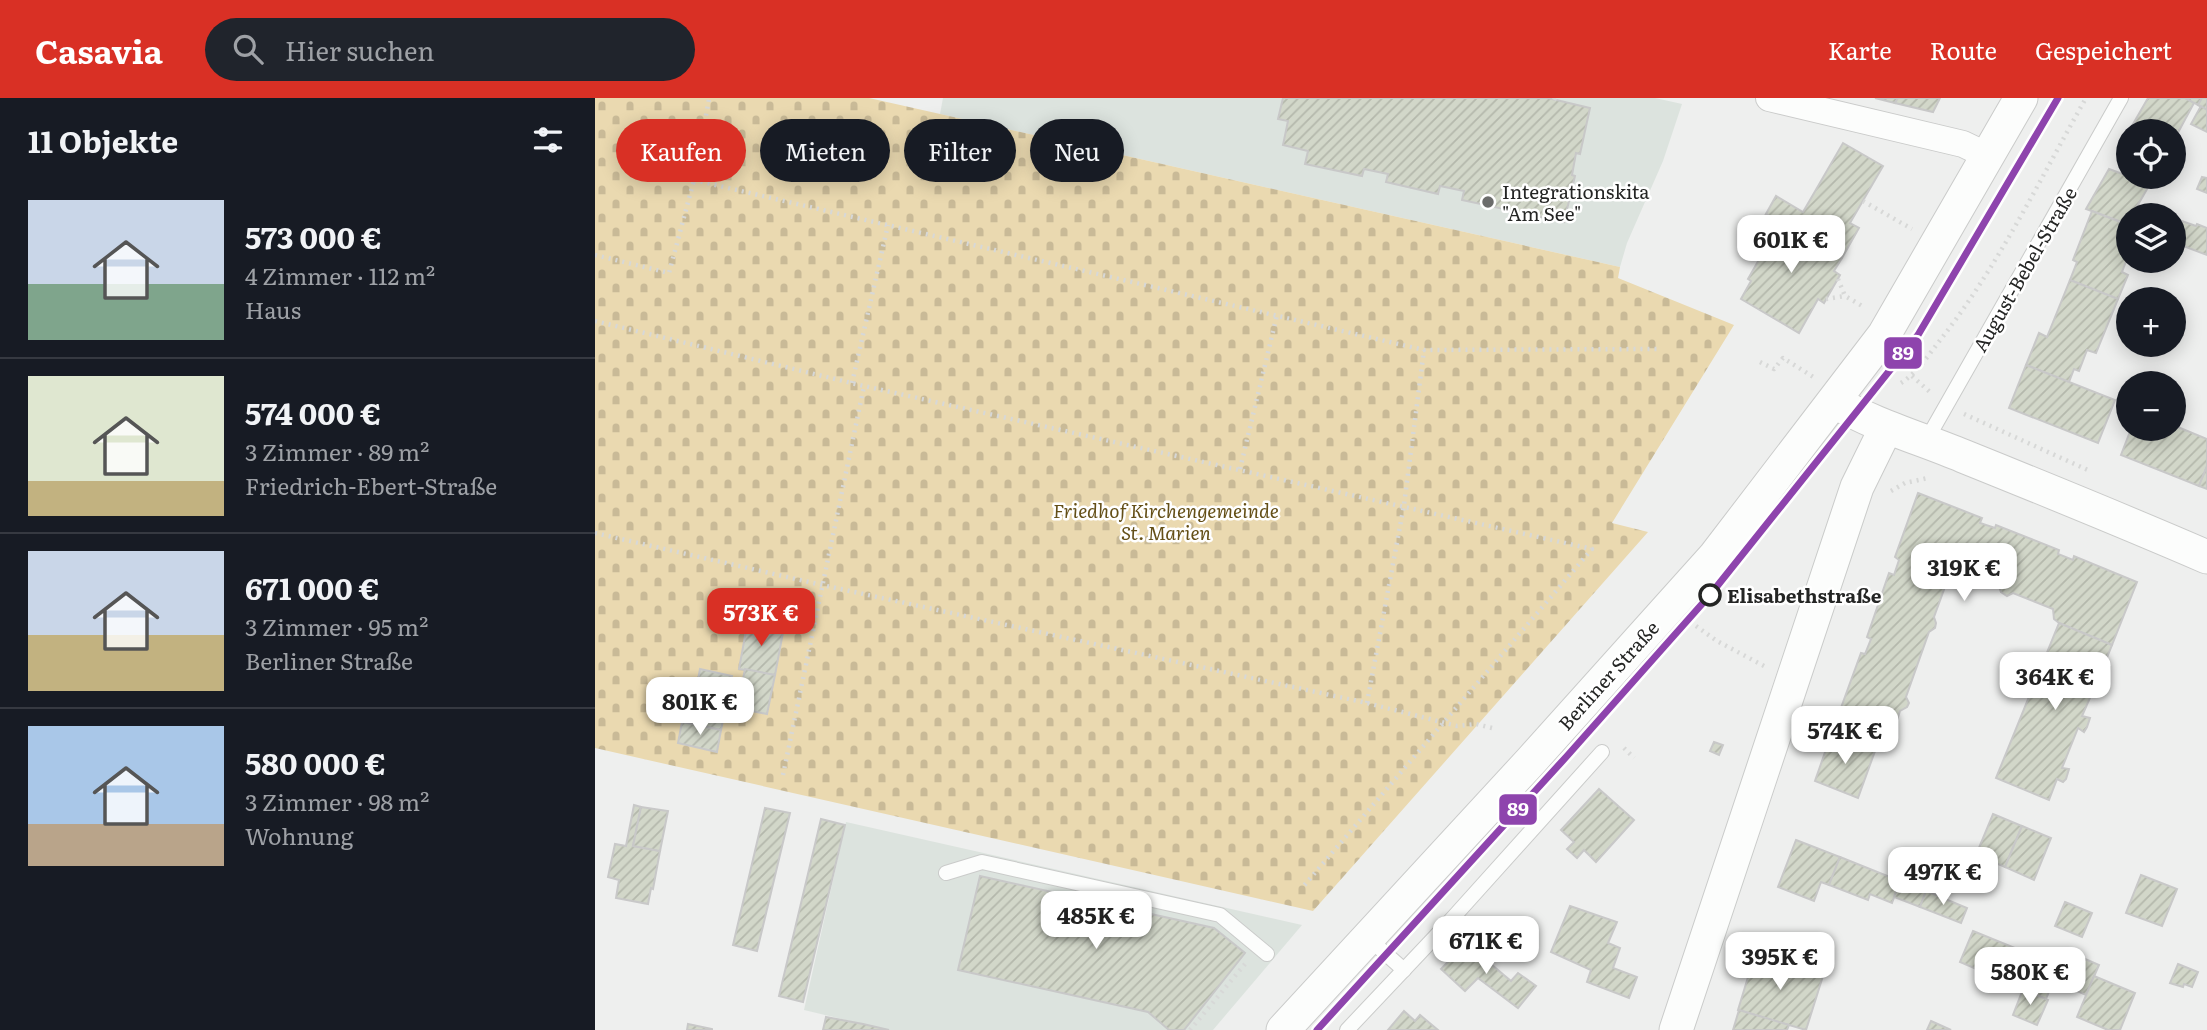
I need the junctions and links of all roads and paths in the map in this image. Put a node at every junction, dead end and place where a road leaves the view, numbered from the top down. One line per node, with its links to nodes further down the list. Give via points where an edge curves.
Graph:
1 (705, 98): 6 (path, via 709,99)
2 (1769, 98): 7 (street, via 1963,144)
3 (2021, 98): 7 (street)
4 (2086, 98): 23 (path, August-Bebel-Straße, via 2009,238)
5 (2121, 98): 28 (lane, August-Bebel-Straße)
6 (705, 119)
7 (1988, 156): 27 (street, via 1884,335)
8 (693, 182): 13 (path, via 669,273)
9 (703, 182): 11 (path)
10 (1863, 201): 12 (path)
11 (888, 225): 18 (path); 24 (path)
12 (1913, 229)
13 (595, 255)
14 (1838, 279): 15 (path)
15 (1845, 296): 16 (path); 17 (path)
16 (1826, 299)
17 (1868, 309)
18 (1277, 315): 20 (path); 31 (path)
19 (595, 321): 24 (path)
20 (1424, 349): 21 (path); 33 (path)
21 (1657, 349)
22 (1761, 362): 27 (path, via 1774,369 1783,358)
23 (1912, 376): 25 (path, August-Bebel-Straße); 28 (path)
24 (852, 383): 26 (path)
25 (1901, 383)
26 (864, 386): 31 (path); 36 (path)
27 (1828, 392): 29 (street); 48 (street, Berliner Straße, via 1714,556)
28 (1946, 406): 30 (lane, August-Bebel-Straße); 32 (path)
29 (1886, 428): 30 (street); 38 (street, via 1857,487)
30 (1926, 441): 35 (street)
31 (1240, 469): 33 (path)
32 (2097, 474)
33 (1404, 505): 39 (path); 40 (path, via 1592,549)
34 (595, 533): 36 (path)
35 (2207, 557)
36 (822, 585): 39 (path); 45 (path)
37 (1696, 626): 38 (path)
38 (1793, 678): 54 (street)
39 (1367, 702): 40 (path)
40 (1445, 722): 41 (path); 47 (path)
41 (1492, 728)
42 (1624, 747): 44 (path)
43 (1602, 752): 50 (lane)
44 (1634, 758)
45 (783, 775)
46 (946, 873): 49 (lane, via 982,862 1220,915)
47 (1302, 888)
48 (1367, 937): 50 (lane); 52 (street, Berliner Straße)
49 (1263, 951): 51 (path)
50 (1404, 970): 53 (lane)
51 (1190, 1030)
52 (1283, 1030)
53 (1347, 1030)
54 (1676, 1030)

